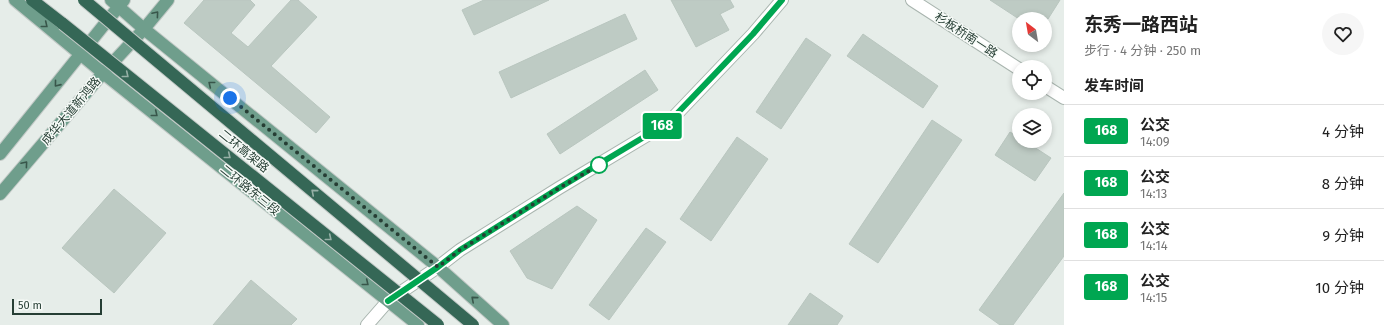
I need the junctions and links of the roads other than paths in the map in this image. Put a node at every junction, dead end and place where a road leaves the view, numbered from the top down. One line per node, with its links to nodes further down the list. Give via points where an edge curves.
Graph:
1 (15, 0): 9 (main road, 二环路东三段, one-way to 9)
2 (32, 0): 20 (highway, 二环高架路, one-way to 20, bridge)
3 (84, 0): 21 (highway, 二环高架路, one-way to 3, bridge)
4 (168, 0): 8 (main road, 成华大道新鸿路, one-way to 4)
5 (782, 0): 16 (street, via 669,122 460,250)
6 (912, 0): 10 (street, 杉板桥南一路)
7 (118, 2): 8 (main road); 9 (main road)
8 (144, 29): 11 (main road, 成华大道新鸿路); 16 (main road, one-way to 8)
9 (82, 54): 11 (main road, 二环路东三段); 14 (main road, one-way to 14)
10 (1012, 64)
11 (103, 72): 15 (main road, 成华大道新鸿路, one-way to 11); 17 (main road, 二环路东三段, one-way to 17)
12 (1052, 90): 13 (street)
13 (1064, 98)
14 (0, 154)
15 (0, 194)
16 (438, 267): 17 (street); 22 (main road, one-way to 16)
17 (388, 301): 18 (street); 19 (main road, 二环路东三段)
18 (367, 325)
19 (418, 325)
20 (438, 325)
21 (473, 325)
22 (503, 325)

